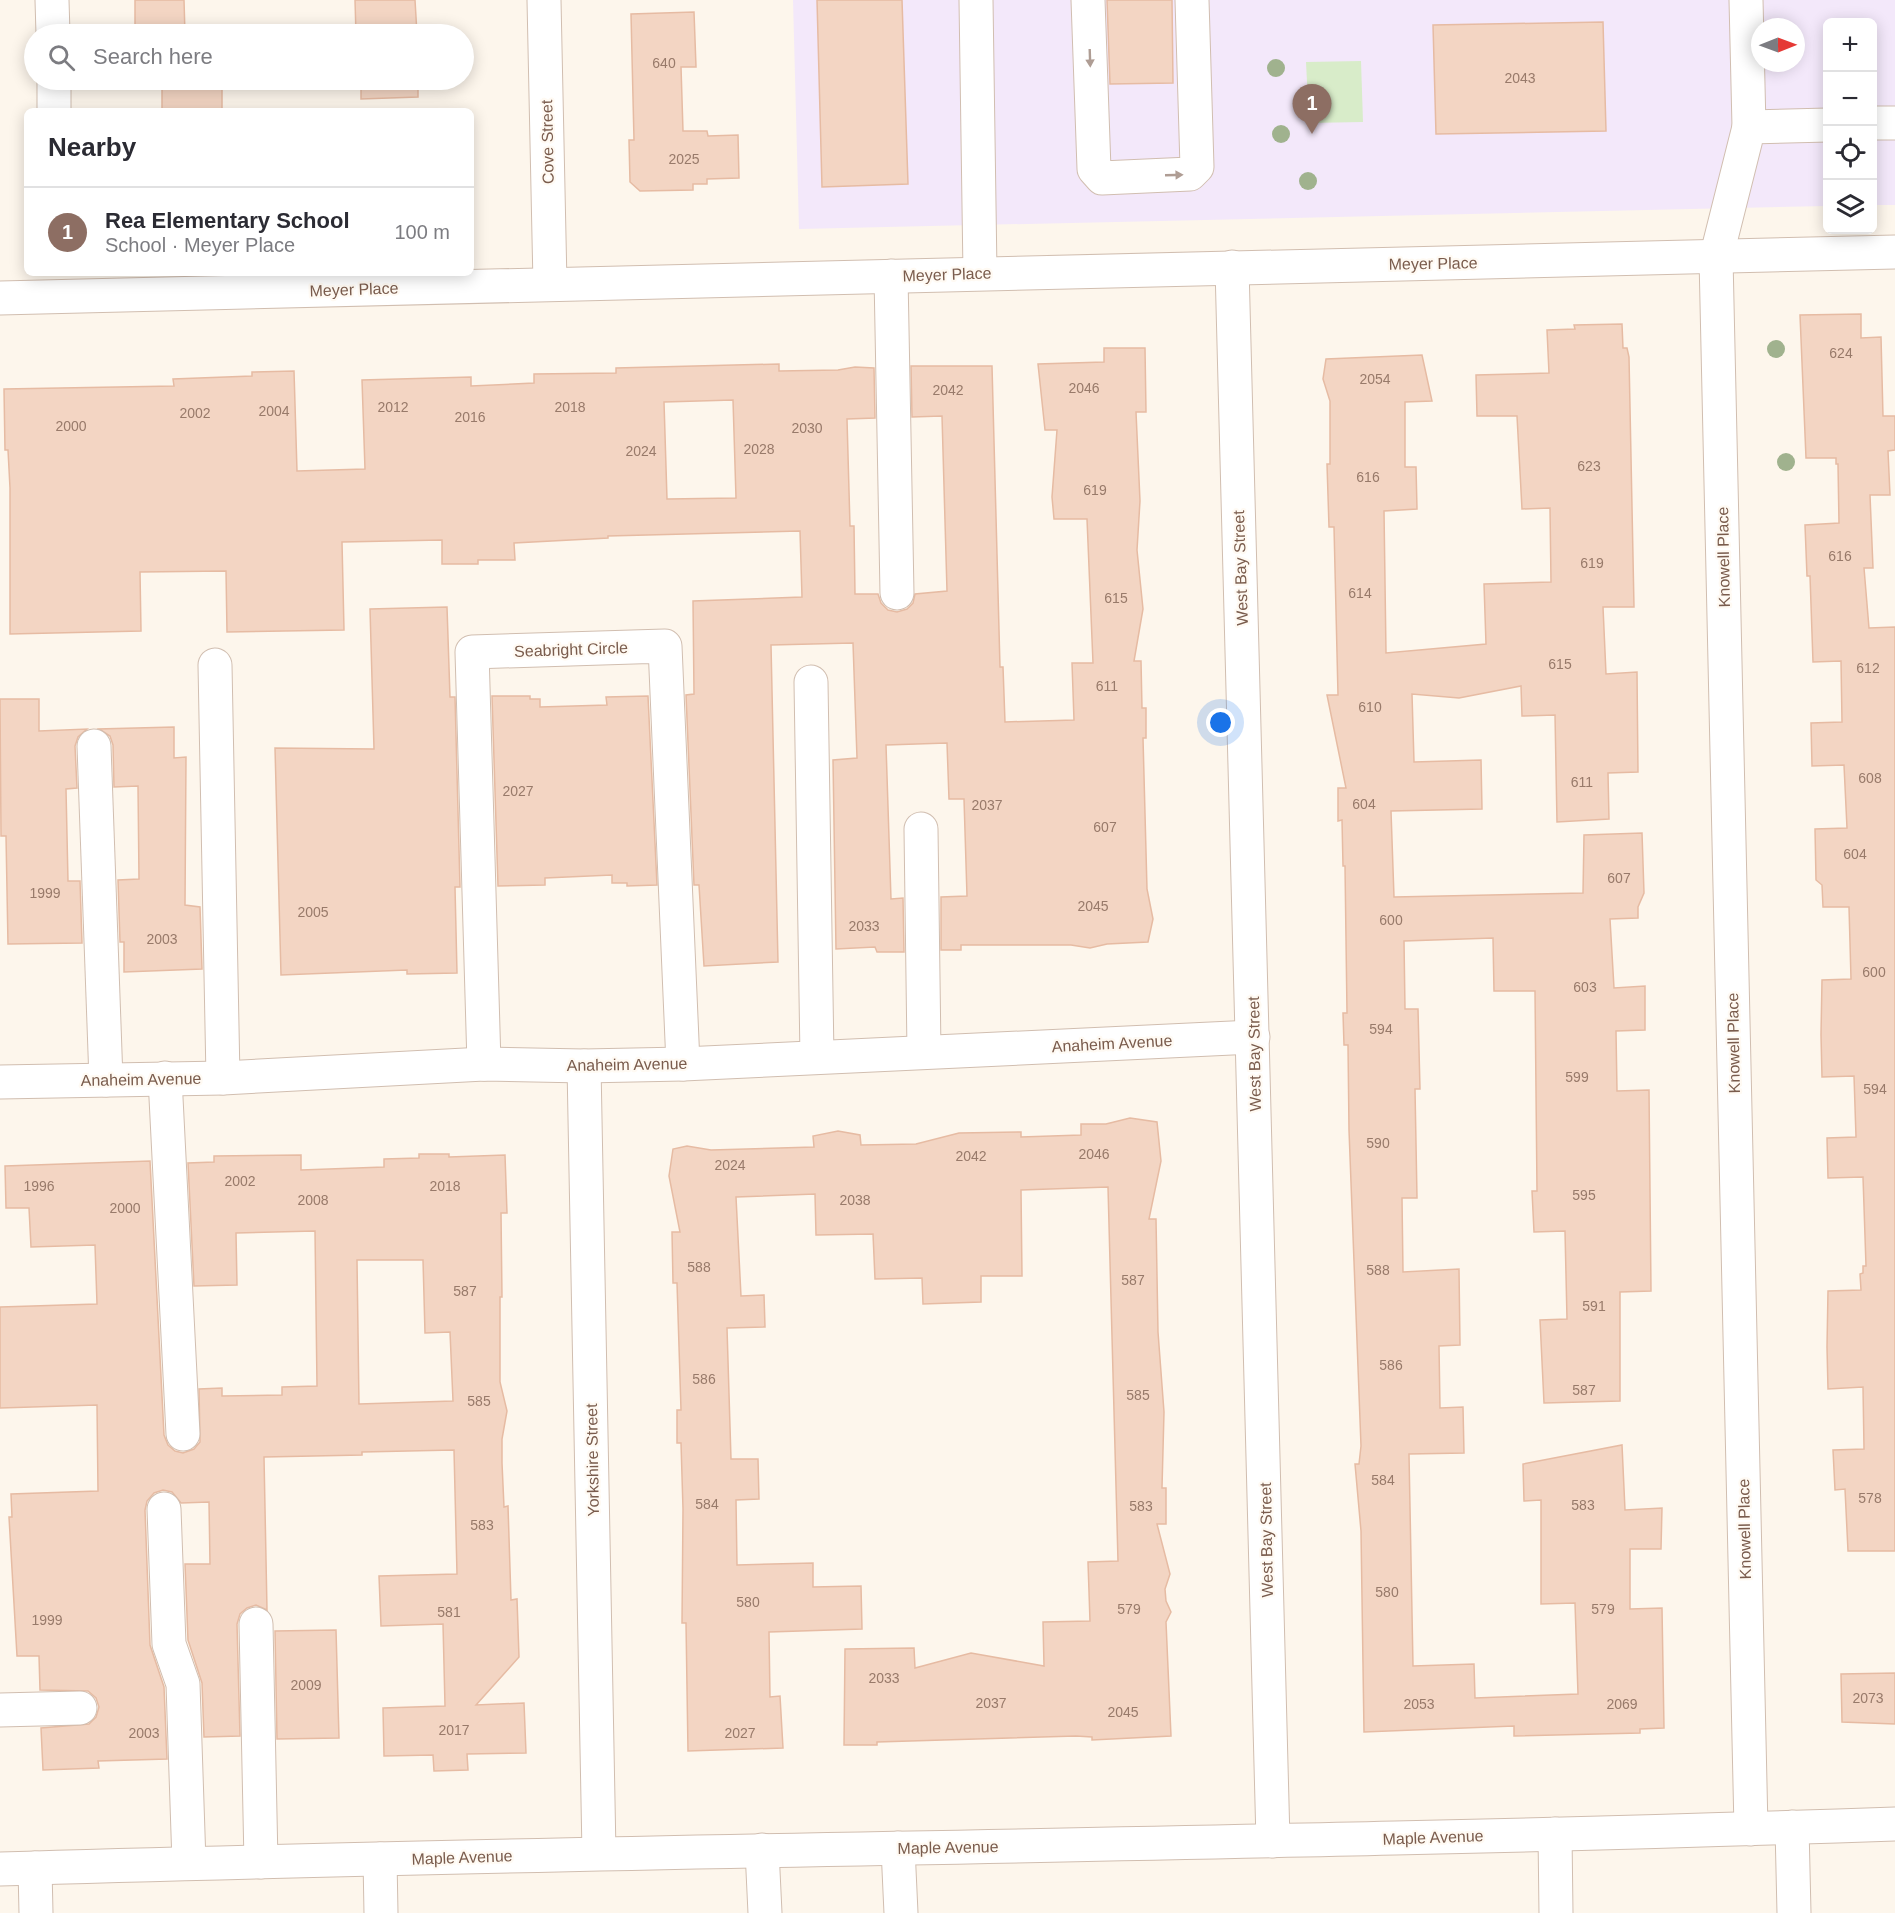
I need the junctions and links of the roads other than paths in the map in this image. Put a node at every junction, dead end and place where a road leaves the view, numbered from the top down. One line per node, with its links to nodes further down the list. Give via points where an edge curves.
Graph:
1 (52, 0): 7 (street)
2 (544, 0): 19 (street, Cove Street)
3 (976, 0): 17 (street)
4 (1088, 0): 5 (street, one-way to 5, via 1094,169 1102,178 1190,174 1197,167)
5 (1192, 0)
6 (1746, 0): 13 (street, Knowell Place)
7 (53, 24)
8 (54, 90): 9 (street)
9 (54, 108)
10 (1877, 123): 11 (street)
11 (1895, 123)
12 (1823, 125): 13 (street)
13 (1749, 127): 15 (street, Knowell Place)
14 (1895, 252): 15 (street, Meyer Place)
15 (1716, 258): 16 (street, Meyer Place); 44 (street, Knowell Place)
16 (1232, 267): 17 (street, Meyer Place); 27 (street, West Bay Street)
17 (980, 273): 18 (street, Meyer Place)
18 (891, 276): 19 (street, Meyer Place); 22 (street)
19 (550, 284): 20 (street, Meyer Place)
20 (58, 285): 21 (street, Meyer Place)
21 (0, 298)
22 (897, 593)
23 (215, 665): 34 (street)
24 (811, 682): 29 (street)
25 (94, 746): 35 (street)
26 (921, 829): 28 (street)
27 (1254, 1037): 28 (street, Anaheim Avenue); 46 (street, West Bay Street)
28 (924, 1052): 29 (street, Anaheim Avenue)
29 (817, 1057): 31 (street, Anaheim Avenue)
30 (484, 1064): 31 (street, Seabright Circle, via 472,652 665,646); 32 (street, Anaheim Avenue); 34 (street, Anaheim Avenue)
31 (683, 1064): 32 (street, Anaheim Avenue)
32 (584, 1066): 49 (street, Yorkshire Street)
33 (165, 1078): 34 (street, Anaheim Avenue); 35 (street, Anaheim Avenue); 37 (street)
34 (223, 1078)
35 (106, 1080): 36 (street, Anaheim Avenue)
36 (0, 1083)
37 (183, 1434)
38 (164, 1509): 52 (street, via 169,1644 183,1684)
39 (256, 1624): 51 (street)
40 (80, 1708): 41 (street)
41 (0, 1710)
42 (1895, 1824): 43 (street, Maple Avenue)
43 (1792, 1827): 44 (street, Maple Avenue); 60 (street)
44 (1751, 1828): 45 (street, Maple Avenue)
45 (1555, 1834): 46 (street, Maple Avenue); 59 (street)
46 (1273, 1841): 47 (street, Maple Avenue)
47 (898, 1848): 48 (street, Maple Avenue); 58 (street)
48 (762, 1850): 49 (street, Maple Avenue); 57 (street)
49 (599, 1853): 50 (street, Maple Avenue)
50 (380, 1859): 51 (street, Maple Avenue); 56 (street)
51 (261, 1862): 52 (street, Maple Avenue)
52 (189, 1863): 53 (street, Maple Avenue)
53 (35, 1868): 54 (street, Maple Avenue); 55 (street)
54 (0, 1869)
55 (36, 1913)
56 (381, 1913)
57 (765, 1913)
58 (901, 1913)
59 (1556, 1913)
60 (1794, 1913)

